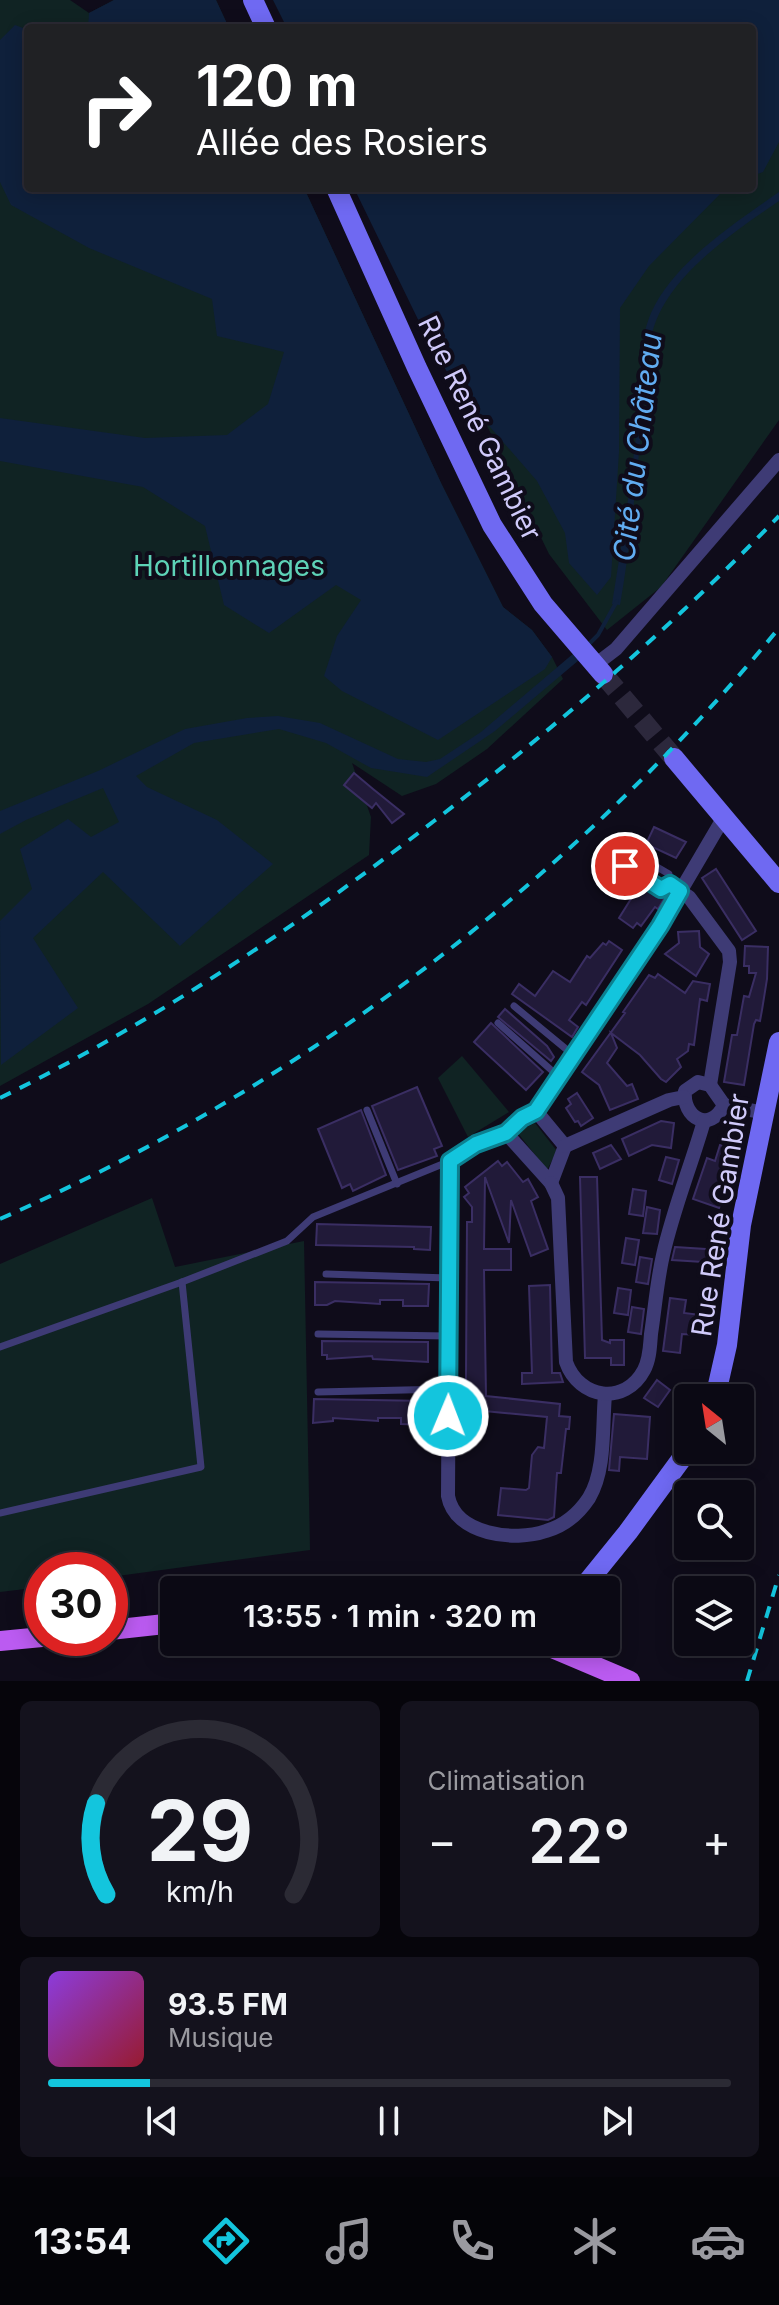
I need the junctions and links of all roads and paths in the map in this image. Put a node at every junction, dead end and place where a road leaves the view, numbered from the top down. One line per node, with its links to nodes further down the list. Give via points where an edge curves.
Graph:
1 (253, 0): 2 (street)
2 (264, 24)
3 (338, 192): 5 (street, Rue René Gambier, via 492,525 543,604)
4 (779, 460): 5 (street)
5 (599, 670)
6 (674, 758): 7 (street)
7 (724, 817): 8 (street); 9 (street)
8 (779, 883)
9 (675, 888): 9 (lane, via 661,889 625,866 633,853 669,874); 13 (street, via 660,926); 15 (street, via 689,897 729,951)
10 (514, 1006): 13 (lane)
11 (498, 1023): 14 (lane)
12 (779, 1042): 20 (street, Rue René Gambier)
13 (572, 1054): 14 (street)
14 (558, 1076): 19 (street)
15 (710, 1085): 16 (street, via 698,1082); 17 (street)
16 (684, 1097): 21 (street); 23 (street)
17 (724, 1105): 20 (street); 21 (street, via 719,1115)
18 (367, 1110): 26 (lane)
19 (536, 1111): 22 (street); 23 (street)
20 (765, 1113): 33 (street, Rue René Gambier, via 741,1225)
21 (704, 1121): 36 (street, via 662,1259 647,1363 636,1381)
22 (506, 1133): 24 (street); 25 (street)
23 (565, 1146): 25 (street)
24 (450, 1161): 26 (lane); 28 (street)
25 (551, 1183): 36 (street, via 558,1198 566,1362 576,1380)
26 (397, 1184): 29 (lane, via 313,1217 287,1241)
27 (326, 1274): 28 (lane)
28 (449, 1279): 31 (street)
29 (182, 1282): 32 (lane); 38 (lane, via 201,1467)
30 (318, 1334): 31 (lane)
31 (449, 1336): 34 (street)
32 (0, 1347)
33 (718, 1384)
34 (449, 1389): 35 (lane); 36 (street, via 449,1503 476,1528 516,1536 556,1527 588,1499 598,1472)
35 (318, 1392)
36 (605, 1395)
37 (678, 1464): 39 (street)
38 (0, 1513)
39 (592, 1576)
40 (160, 1625): 41 (main road)
41 (128, 1628)
42 (24, 1639): 43 (main road)
43 (0, 1641)
44 (570, 1656): 45 (main road)
45 (630, 1681)

